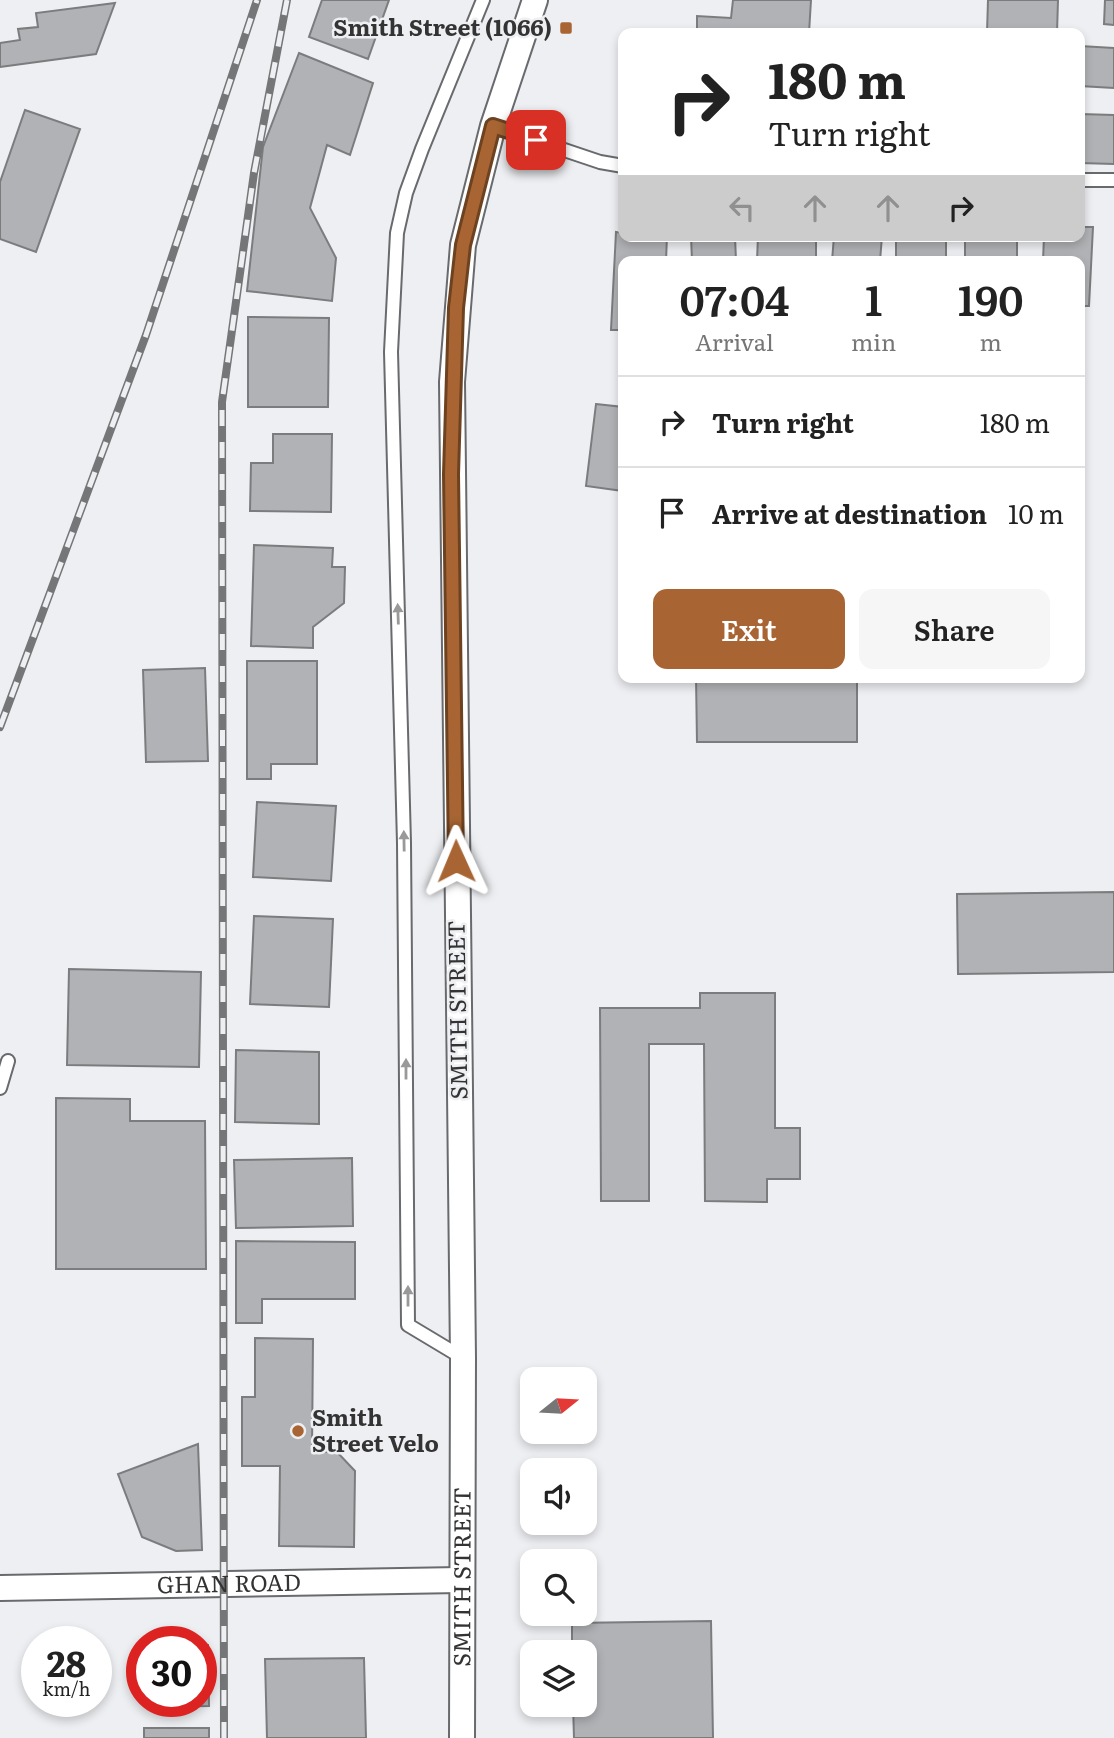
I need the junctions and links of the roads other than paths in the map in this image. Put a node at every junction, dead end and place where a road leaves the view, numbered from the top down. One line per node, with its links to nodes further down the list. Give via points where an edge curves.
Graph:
1 (483, 0): 9 (lane, one-way to 1, via 408,1325 404,843 391,352 397,233 406,194)
2 (535, 0): 3 (street, SMITH STREET)
3 (493, 126): 4 (lane); 9 (street, SMITH STREET, via 463,245 452,382)
4 (618, 165)
5 (1085, 180): 6 (lane)
6 (1114, 180)
7 (8, 1061): 8 (lane)
8 (0, 1088)
9 (463, 1358): 10 (street, SMITH STREET)
10 (460, 1580): 11 (street, GHAN ROAD); 12 (street, SMITH STREET)
11 (0, 1588)
12 (462, 1738)

